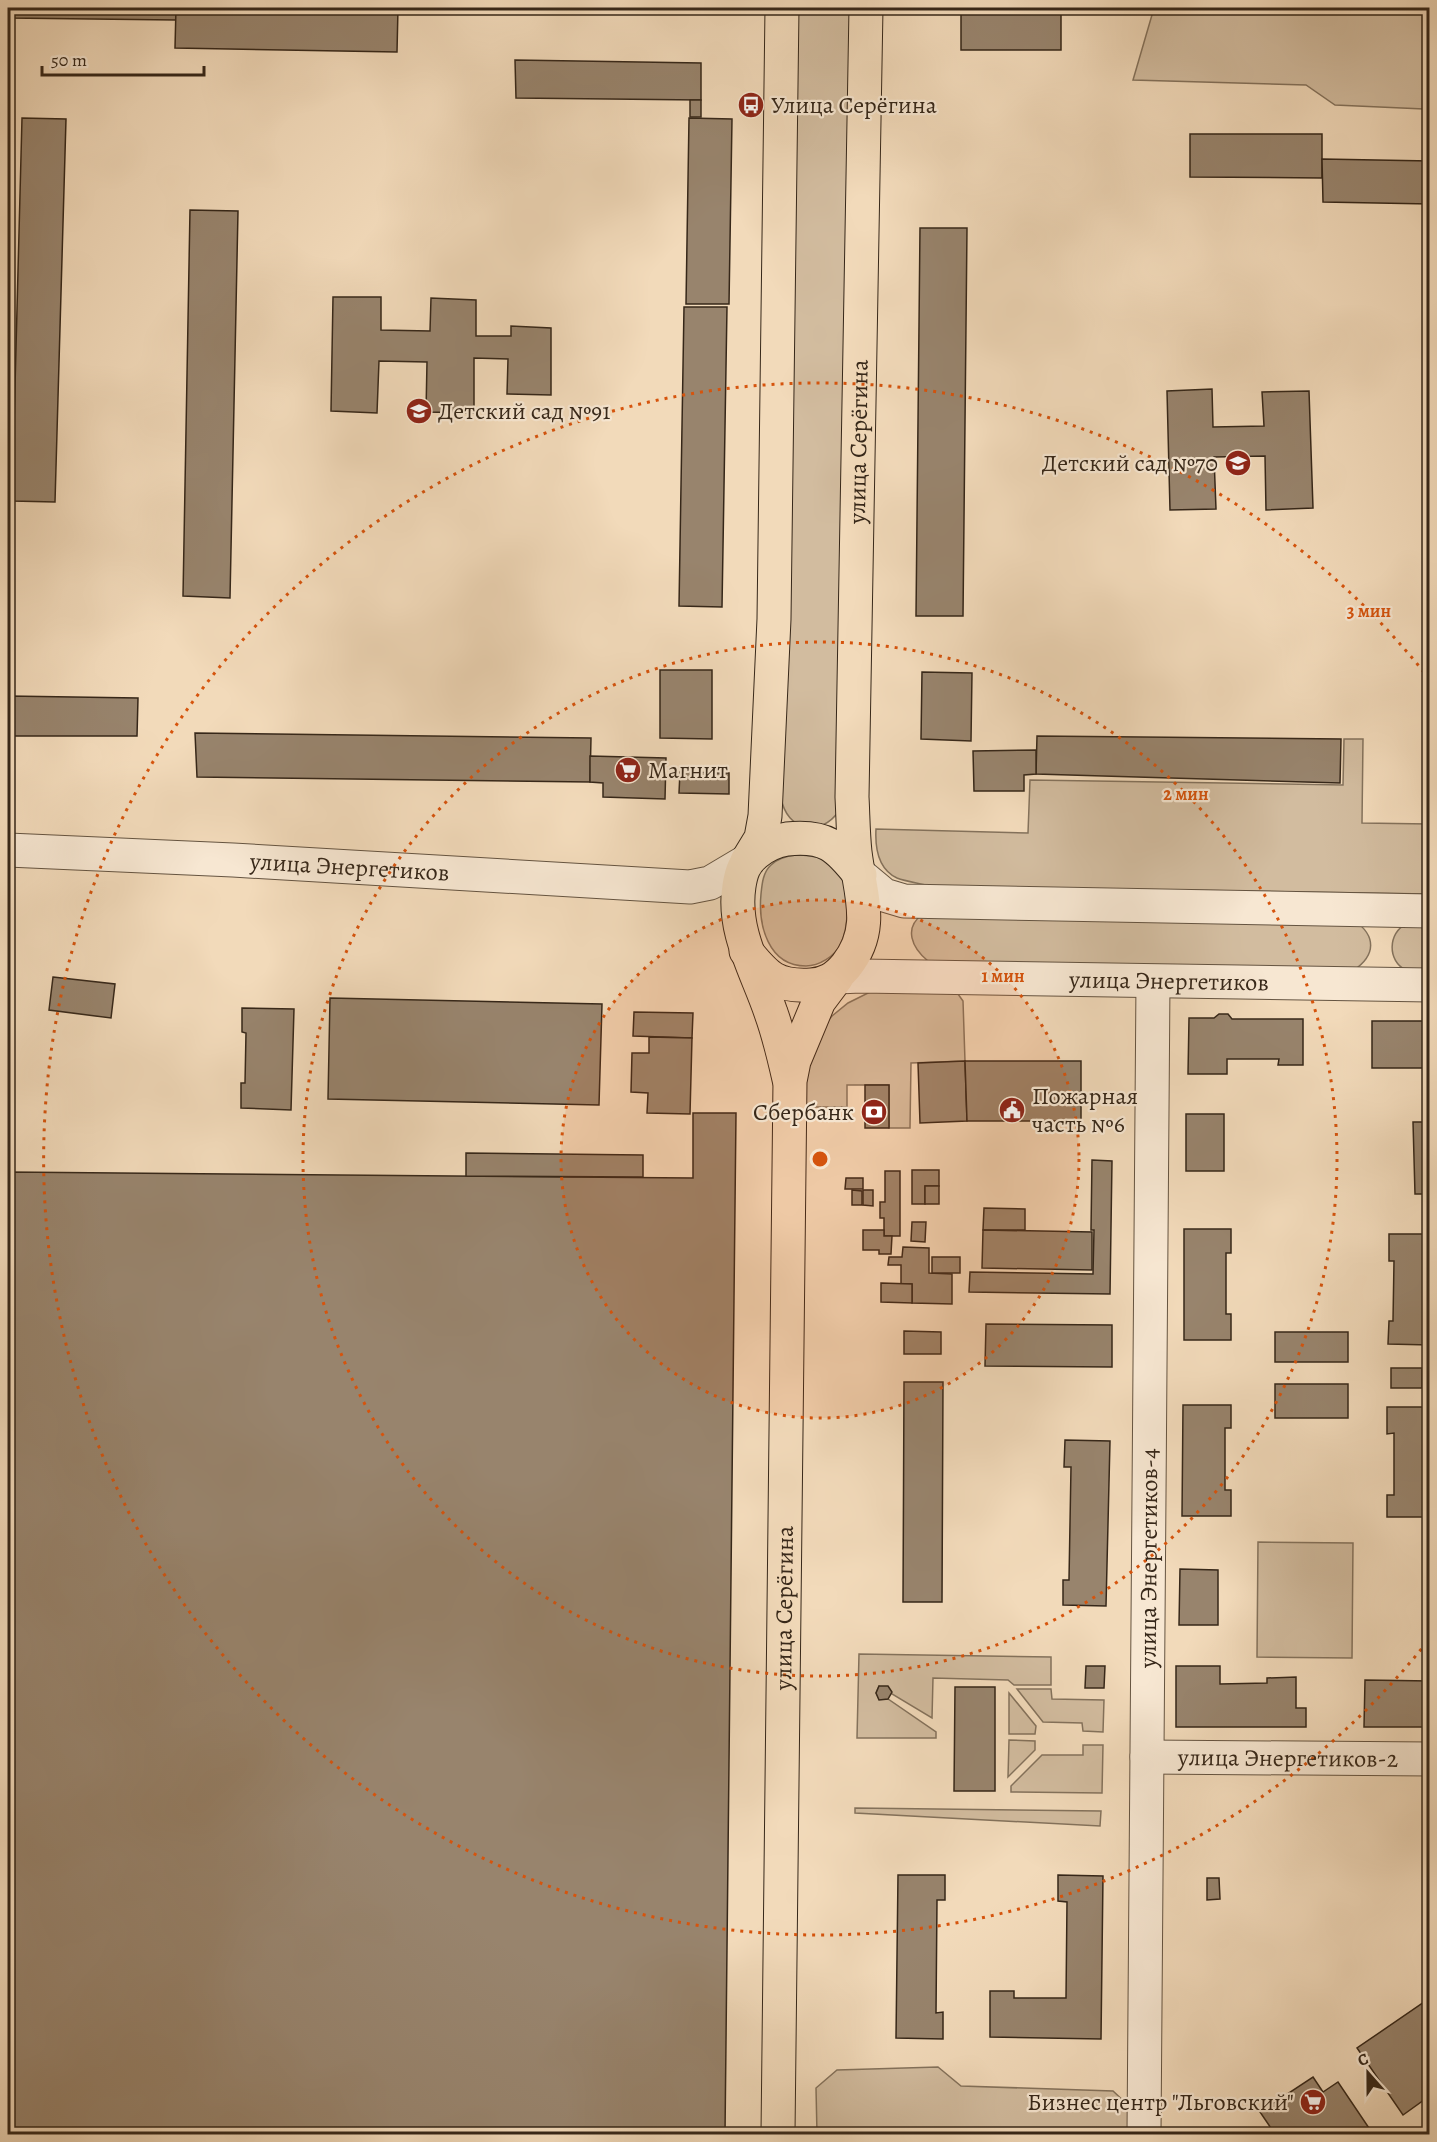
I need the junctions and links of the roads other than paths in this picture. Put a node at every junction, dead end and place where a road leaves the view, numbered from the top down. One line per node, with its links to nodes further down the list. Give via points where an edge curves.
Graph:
1 (782, 8): 4 (main road, via 774,619 765,816 760,838)
2 (866, 8): 5 (main road, улица Серёгина, via 852,797)
3 (8, 850): 6 (street, улица Энергетиков, via 244,860)
4 (747, 861): 5 (main road, via 780,840 803,837 828,842 844,854); 6 (street, via 710,883); 8 (main road, via 737,901)
5 (860, 875): 7 (street, via 884,895 904,902); 9 (main road, via 864,915 860,940)
6 (690, 888): 8 (street, via 720,906)
7 (1430, 911)
8 (746, 951): 9 (main road, via 764,973 785,985 814,985); 12 (main road, via 771,1012)
9 (837, 977): 10 (street, улица Энергетиков); 12 (main road, via 819,1001 794,1061)
10 (1153, 982): 11 (street, улица Энергетиков); 13 (street, улица Энергетиков-4)
11 (1430, 985)
12 (790, 1081): 15 (main road, улица Серёгина)
13 (1147, 1757): 14 (street, улица Энергетиков-2); 16 (street, улица Энергетиков-4)
14 (1430, 1759)
15 (778, 2134)
16 (1144, 2134)

